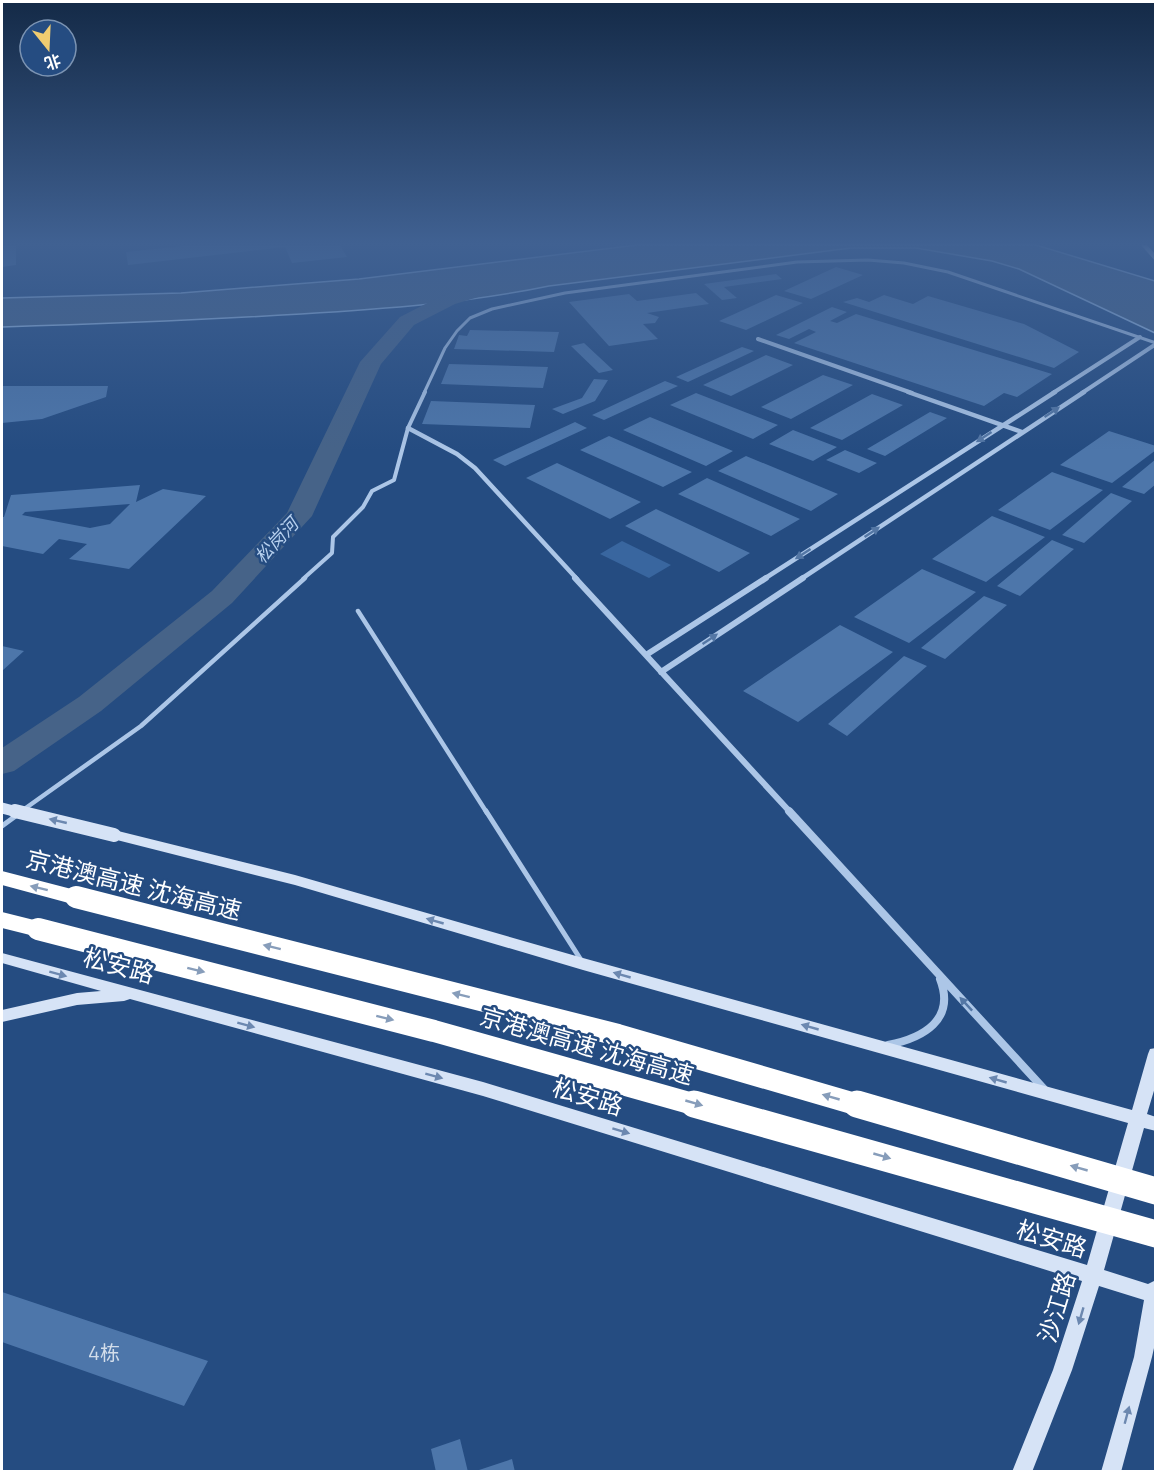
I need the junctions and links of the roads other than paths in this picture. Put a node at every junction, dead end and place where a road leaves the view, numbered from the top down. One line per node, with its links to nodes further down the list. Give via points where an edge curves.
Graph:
1 (480, 314): 7 (lane, via 470,318 445,348)
2 (1072, 314): 3 (lane)
3 (1140, 337): 5 (lane); 6 (street)
4 (758, 339): 6 (street)
5 (1155, 343): 8 (street, one-way to 5)
6 (1003, 425): 8 (street); 10 (street, one-way to 10)
7 (408, 428): 10 (street, via 475,468); 13 (lane, via 394,480 372,491 363,507 333,537 332,554 141,726)
8 (1022, 432): 11 (street, one-way to 8)
9 (358, 611): 17 (lane)
10 (646, 655): 11 (street)
11 (661, 672): 18 (street)
12 (2, 808): 17 (main road, one-way to 12, bridge, via 295,880)
13 (2, 826)
14 (2, 878): 25 (highway, 京港澳高速 沈海高速, one-way to 14, bridge, via 618,1035)
15 (2, 920): 26 (highway, 京港澳高速 沈海高速, one-way to 26, bridge, via 434,1031)
16 (2, 958): 19 (main road, 松安路, one-way to 19)
17 (584, 964): 21 (main road, one-way to 17)
18 (939, 975): 21 (street, via 946,999 941,1015 925,1033 903,1043); 23 (street, one-way to 18)
19 (135, 994): 20 (main road, via 77,999); 27 (main road, 松安路, one-way to 27, via 483,1089)
20 (2, 1016)
21 (876, 1046): 23 (main road, one-way to 21)
22 (1155, 1054): 24 (main road, 沙江路)
23 (1048, 1094): 24 (main road)
24 (1146, 1121): 27 (main road, 沙江路)
25 (1155, 1191)
26 (1155, 1234)
27 (1092, 1276): 28 (main road, 松安路); 29 (main road, 沙江路, one-way to 29, via 1047,1414)
28 (1155, 1292): 30 (main road, one-way to 28, via 1143,1357)
29 (1022, 1472)
30 (1111, 1472)

